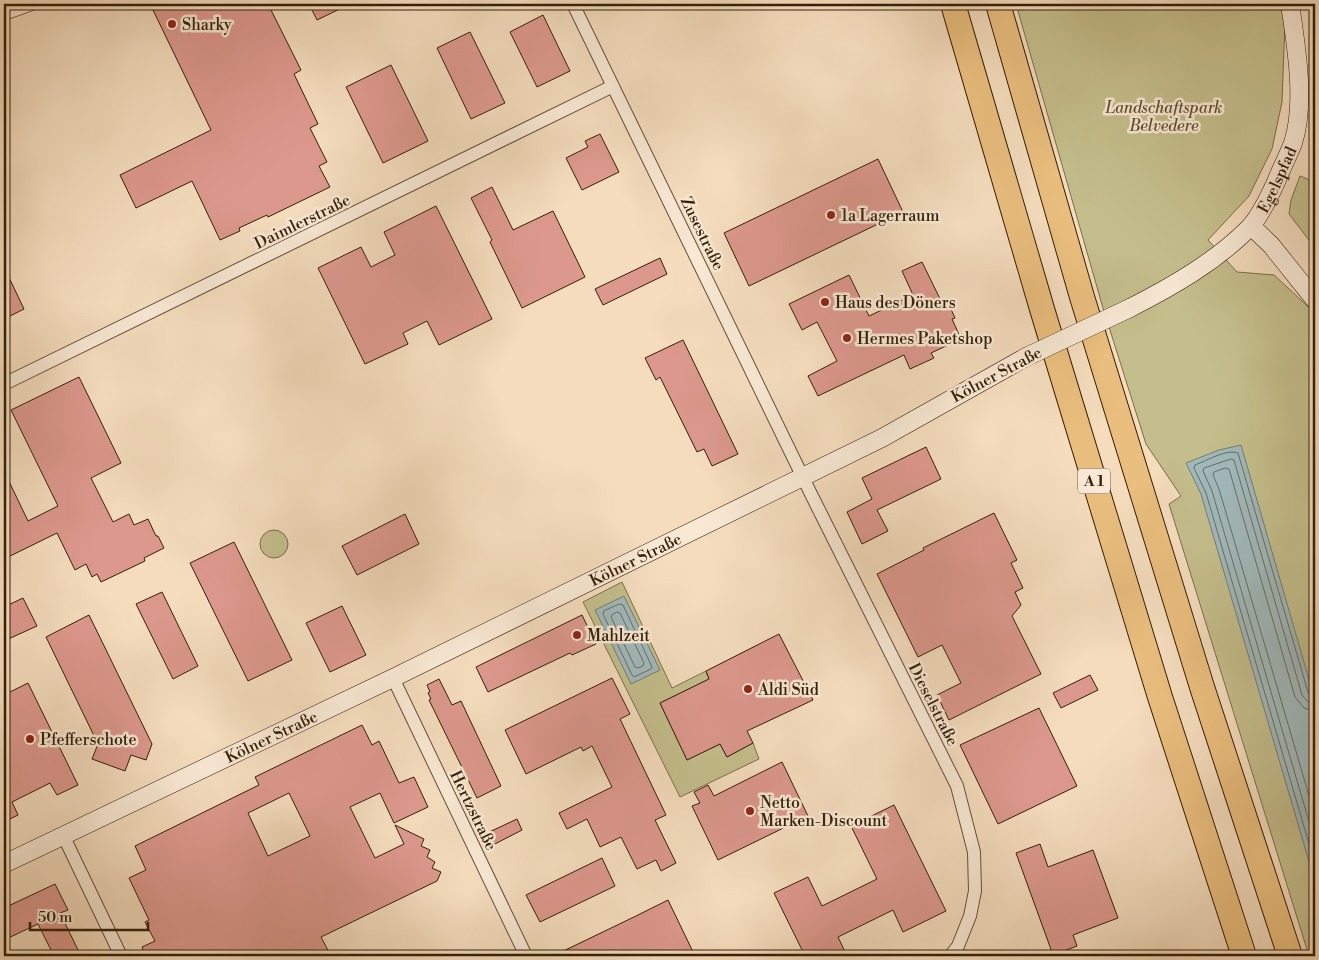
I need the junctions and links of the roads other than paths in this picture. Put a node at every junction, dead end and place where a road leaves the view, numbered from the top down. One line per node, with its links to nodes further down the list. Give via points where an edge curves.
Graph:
1 (32, 4): 6 (street)
2 (573, 4): 7 (street, Zusestraße)
3 (953, 4): 18 (highway, A 1, via 1160,697)
4 (998, 4): 19 (highway, A 1, via 1082,297 1202,686)
5 (1290, 4): 8 (street, Egelspfad, via 1298,54 1297,120 1293,142 1270,195)
6 (4, 14)
7 (613, 86): 10 (street, Daimlerstraße); 11 (street, Zusestraße)
8 (1251, 226): 9 (street, Egelspfad, via 1272,245); 11 (street, Kölner Straße, bridge, via 1206,264 1164,290 1026,357 882,438)
9 (1315, 300)
10 (4, 384)
11 (802, 476): 12 (street, Kölner Straße); 17 (street, Dieselstraße, via 957,786 974,852 975,891 970,916 958,946)
12 (394, 678): 13 (street, Kölner Straße); 16 (street, Hertzstraße)
13 (63, 835): 14 (street, Kölner Straße); 15 (street)
14 (4, 864)
15 (121, 956)
16 (526, 956)
17 (950, 956)
18 (1244, 956)
19 (1290, 956)

